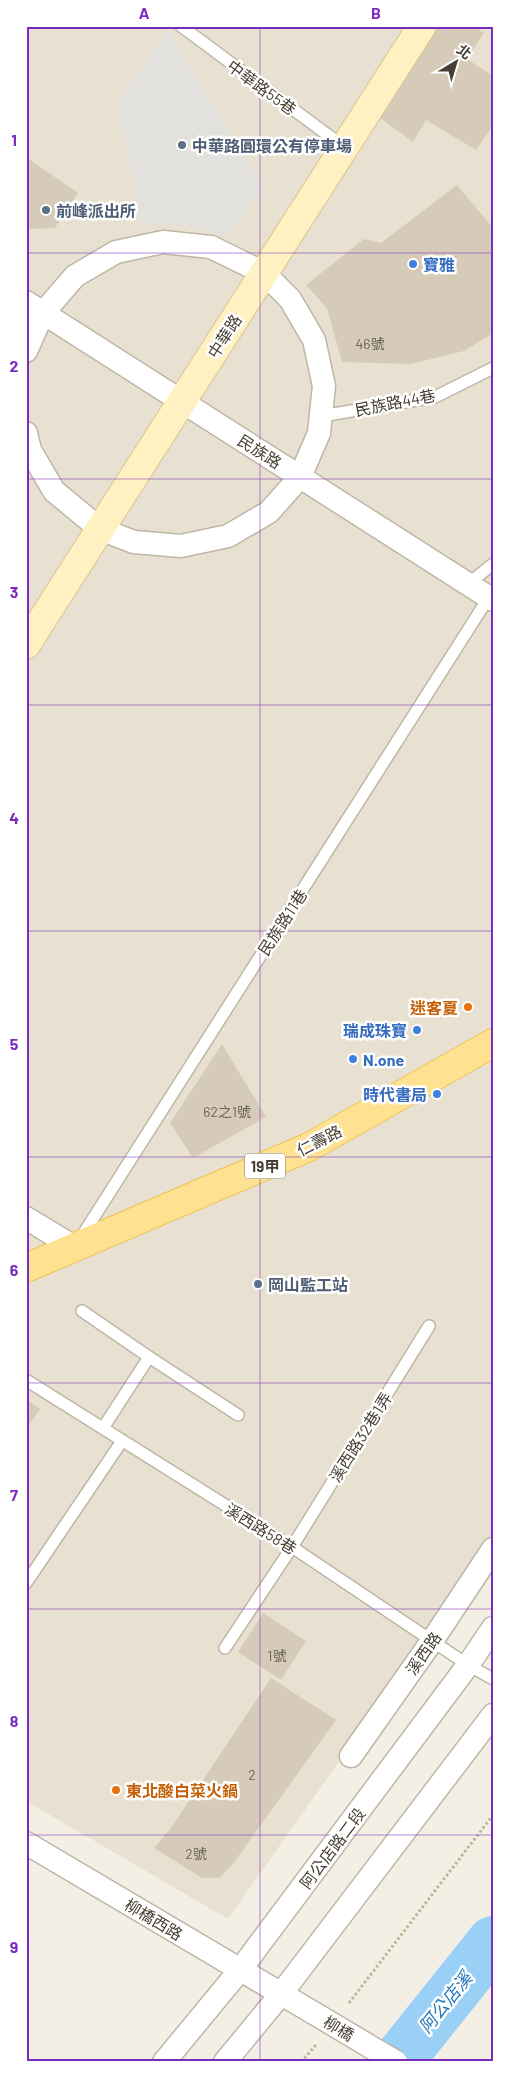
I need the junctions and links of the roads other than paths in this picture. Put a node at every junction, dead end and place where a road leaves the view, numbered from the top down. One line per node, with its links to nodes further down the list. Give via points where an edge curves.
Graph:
1 (181, 26): 3 (lane, 中華路55巷)
2 (422, 26): 3 (main road, 中華路)
3 (344, 147): 4 (main road, 中華路)
4 (264, 273): 5 (street, via 211,247 163,242 116,252 75,276); 8 (main road, 中華路); 9 (street, via 290,299 314,340 324,386)
5 (34, 307): 6 (street); 8 (street, 民族路)
6 (26, 351)
7 (493, 368): 9 (lane, 民族路44巷, via 434,397)
8 (182, 401): 11 (street, 民族路); 12 (main road, 中華路)
9 (321, 416): 11 (street, via 320,433)
10 (26, 433): 12 (street, via 30,450 54,491)
11 (300, 477): 12 (street, via 269,512 228,536 181,546 134,542); 14 (street, 民族路)
12 (100, 529): 16 (main road, 中華路)
13 (493, 564): 14 (lane)
14 (468, 584): 15 (street, 民族路)
15 (491, 598): 19 (lane, 民族路11巷)
16 (27, 644)
17 (493, 1043): 19 (main road, 仁壽路 / 19甲, via 309,1147)
18 (26, 1218): 19 (street)
19 (74, 1247): 20 (main road, 仁壽路 / 19甲)
20 (26, 1268)
21 (82, 1312): 23 (lane)
22 (429, 1326): 28 (lane, 溪西路32巷1弄)
23 (149, 1357): 25 (lane); 26 (lane)
24 (26, 1380): 26 (lane, 溪西路58巷)
25 (238, 1415)
26 (103, 1428): 27 (lane, 溪西路58巷)
27 (122, 1441): 28 (lane, 溪西路58巷); 30 (lane)
28 (292, 1547): 32 (lane, 溪西路58巷); 33 (lane, 溪西路32巷1弄)
29 (493, 1549): 32 (street, 溪西路)
30 (26, 1583)
31 (493, 1628): 34 (street, 阿公店路二段)
32 (432, 1641): 34 (lane, 溪西路58巷); 37 (street, 溪西路)
33 (225, 1648)
34 (468, 1665): 35 (lane, 溪西路58巷); 39 (street, 阿公店路二段)
35 (493, 1679)
36 (493, 1715): 40 (street)
37 (351, 1756)
38 (26, 1843): 39 (street, 柳橋西路)
39 (240, 1970): 40 (street, 柳橋西路); 41 (street, 阿公店路二段)
40 (281, 1994): 42 (street); 43 (street, 柳橋, bridge)
41 (164, 2062)
42 (225, 2062)
43 (396, 2062)

